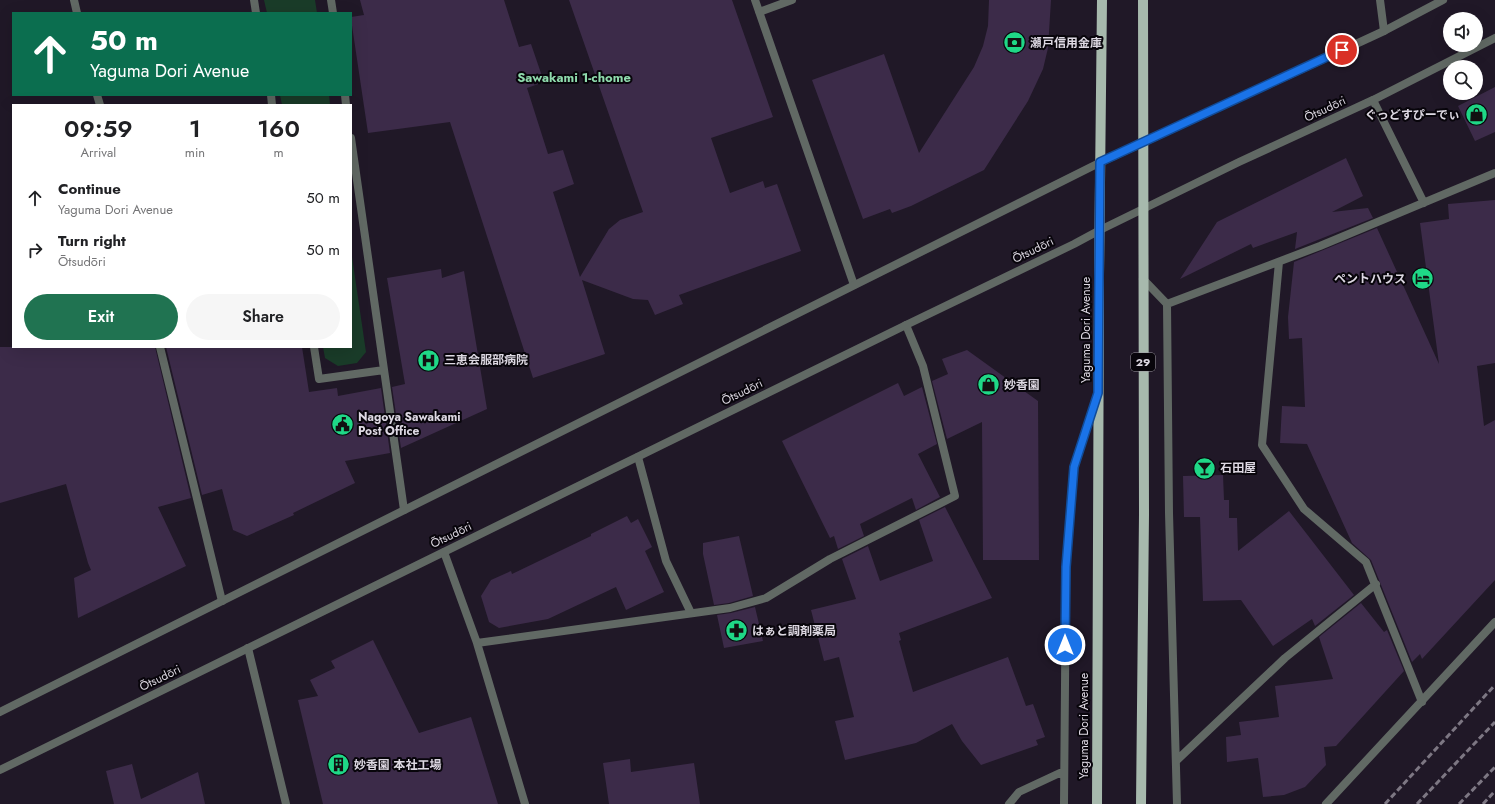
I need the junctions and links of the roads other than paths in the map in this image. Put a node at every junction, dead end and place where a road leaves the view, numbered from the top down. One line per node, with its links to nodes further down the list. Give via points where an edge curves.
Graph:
1 (74, 0): 10 (street)
2 (254, 0): 11 (street)
3 (331, 0): 12 (street)
4 (755, 0): 13 (street)
5 (792, 0): 13 (street)
6 (1102, 0): 19 (main road, Yaguma Dori Avenue)
7 (1143, 0): 17 (main road, 29)
8 (1380, 0): 14 (street)
9 (1443, 0): 14 (street)
10 (77, 12)
11 (256, 12)
12 (333, 12)
13 (759, 12): 26 (street)
14 (1384, 31): 17 (street)
15 (1495, 38): 16 (street, Ōtsudōri)
16 (1373, 100): 21 (street); 22 (street, Ōtsudōri)
17 (1144, 142): 19 (street); 22 (main road, 29)
18 (352, 145): 31 (street)
19 (1100, 162): 23 (main road, Yaguma Dori Avenue); 26 (street)
20 (1495, 173): 21 (street)
21 (1424, 203): 24 (street)
22 (1143, 209): 23 (street, Ōtsudōri); 25 (main road, 29)
23 (1100, 230): 28 (street, Ōtsudōri); 32 (main road, Yaguma Dori Avenue)
24 (1279, 262): 27 (street); 36 (street, via 1262,445 1304,509 1366,562)
25 (1143, 279): 27 (street); 52 (main road, 29)
26 (854, 285): 34 (street)
27 (1167, 304): 44 (street, via 1168,513)
28 (906, 325): 33 (street, Ōtsudōri); 38 (street, via 923,366 955,496 830,559 766,598 730,608)
29 (160, 348): 37 (street)
30 (314, 348): 31 (street, via 319,379)
31 (384, 370): 34 (street)
32 (1098, 393): 46 (street, via 1074,467 1066,567); 51 (main road, Yaguma Dori Avenue)
33 (638, 457): 35 (street, Ōtsudōri); 38 (street, via 666,561)
34 (404, 510): 37 (street)
35 (444, 552): 40 (street); 41 (street, Ōtsudōri)
36 (1376, 584): 42 (street); 44 (street, via 1285,658)
37 (222, 601): 43 (street)
38 (691, 613): 40 (street)
39 (1495, 622): 42 (street)
40 (477, 643): 48 (street)
41 (248, 648): 45 (street, Ōtsudōri); 47 (street)
42 (1422, 702): 54 (street)
43 (0, 712)
44 (1176, 762): 53 (street)
45 (0, 770)
46 (1064, 771): 49 (street, via 1019,792); 50 (street)
47 (286, 804)
48 (525, 804)
49 (1009, 804)
50 (1064, 804)
51 (1097, 804)
52 (1141, 804)
53 (1177, 804)
54 (1326, 804)

